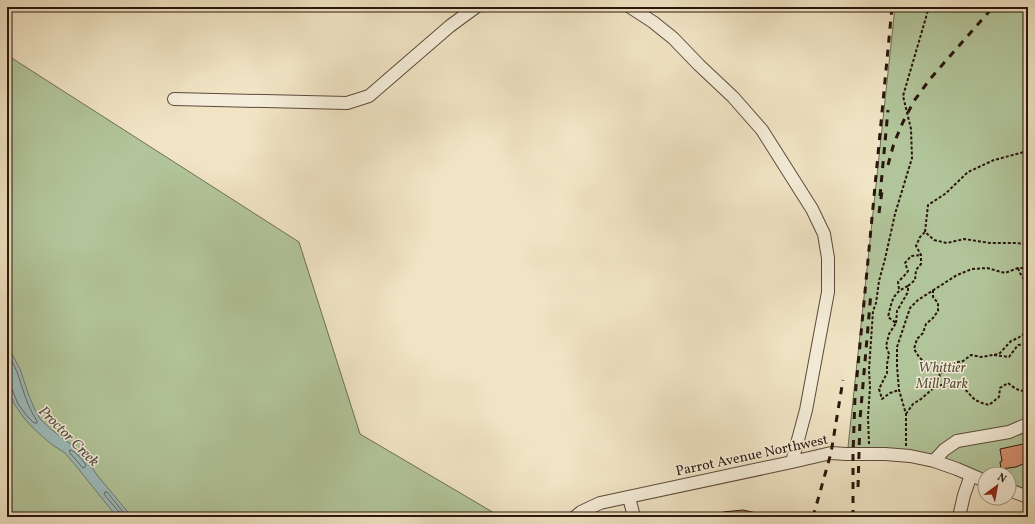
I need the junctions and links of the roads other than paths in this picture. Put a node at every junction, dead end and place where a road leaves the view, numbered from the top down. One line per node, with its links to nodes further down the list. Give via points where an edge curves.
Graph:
1 (476, 7): 3 (street, via 450,26 369,96 347,104)
2 (630, 7): 6 (street, via 673,38 733,97 762,130 812,209 824,234 828,258 828,292 806,410)
3 (174, 99)
4 (1028, 424): 5 (street, via 1009,432 957,441)
5 (934, 461): 6 (street, Parrot Avenue Northwest, via 885,454 831,453); 7 (street, Parrot Avenue Northwest)
6 (792, 462): 10 (street, Parrot Avenue Northwest)
7 (971, 475): 8 (street, Parrot Avenue Northwest); 14 (street)
8 (977, 478)
9 (1017, 493): 11 (street)
10 (629, 497): 12 (street, Parrot Avenue Northwest, via 600,504); 13 (street)
11 (1028, 497)
12 (575, 517)
13 (634, 517)
14 (959, 517)

